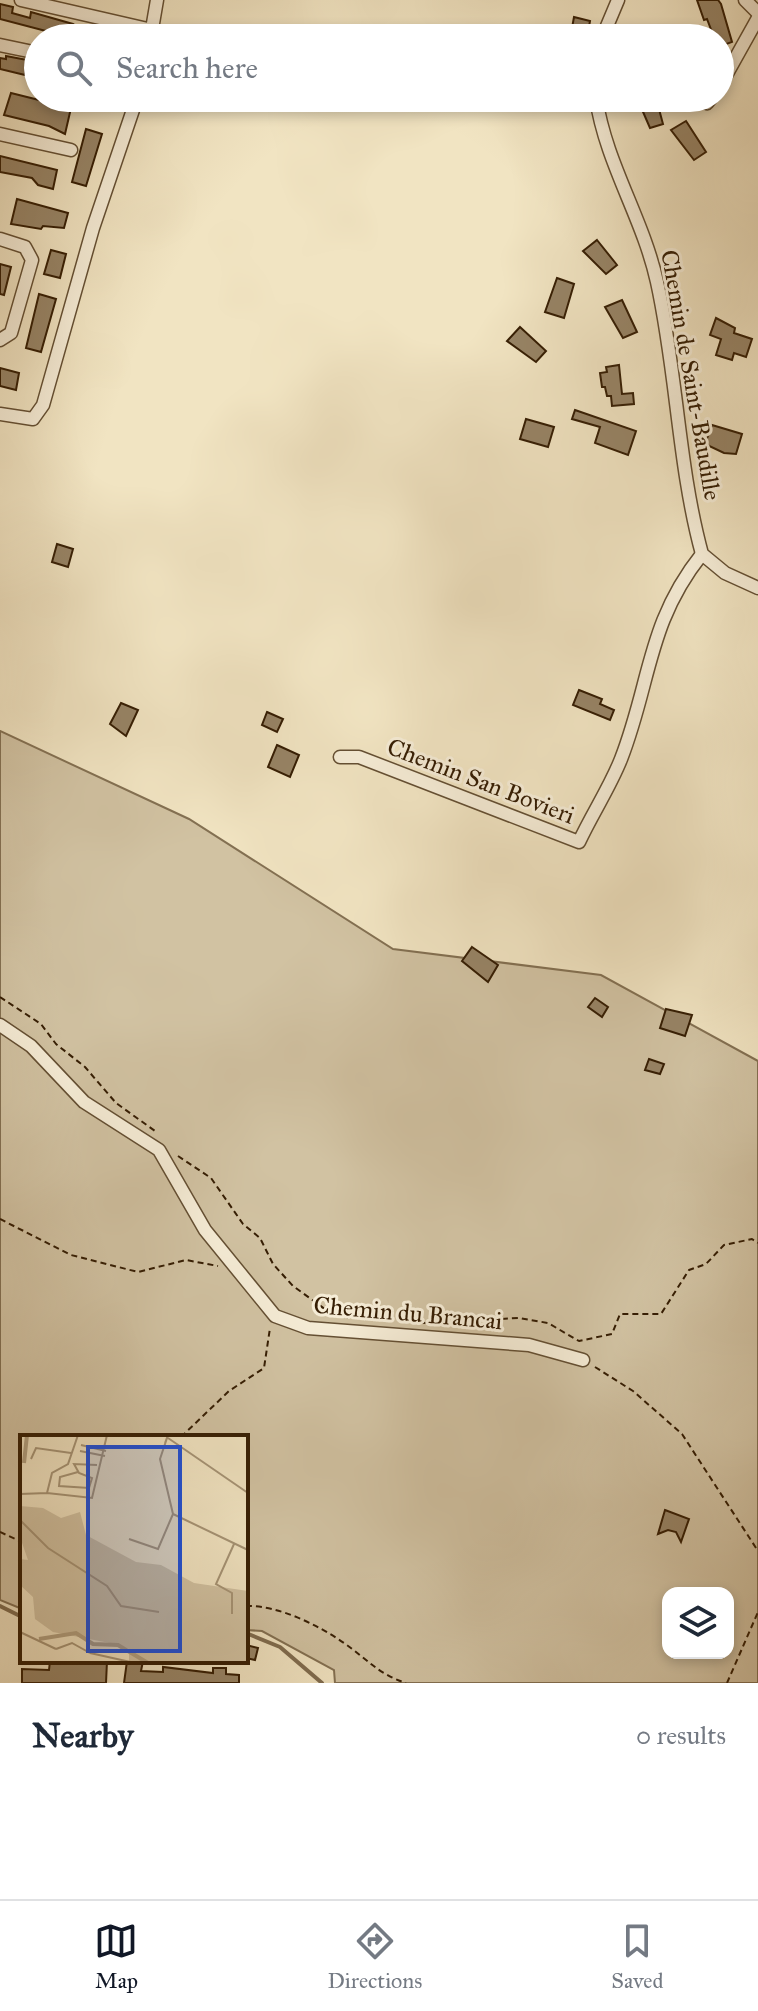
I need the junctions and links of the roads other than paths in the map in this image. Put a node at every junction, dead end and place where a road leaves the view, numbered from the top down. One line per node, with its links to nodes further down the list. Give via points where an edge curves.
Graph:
1 (21, 0): 6 (street)
2 (157, 0): 7 (street)
3 (618, 0): 8 (street)
4 (745, 0): 5 (street)
5 (758, 16): 11 (street)
6 (113, 24)
7 (153, 24)
8 (608, 24)
9 (0, 45): 10 (street)
10 (24, 50)
11 (734, 60)
12 (132, 112): 18 (street, via 43,405 33,419)
13 (598, 112): 19 (street, Chemin de Saint-Baudille, via 601,134 657,282)
14 (0, 134): 15 (street)
15 (71, 150)
16 (0, 239): 17 (street, via 25,247 32,260 11,333)
17 (0, 340)
18 (0, 414)
19 (702, 554): 20 (street, via 725,573); 21 (street, Chemin San Bovieri, via 679,582 660,624 621,760 579,842 359,757)
20 (758, 588)
21 (340, 757)
22 (0, 1025): 23 (street, Chemin du Brancai, via 31,1046 84,1102 159,1150 205,1230 275,1316 308,1328 529,1345)
23 (583, 1360)

